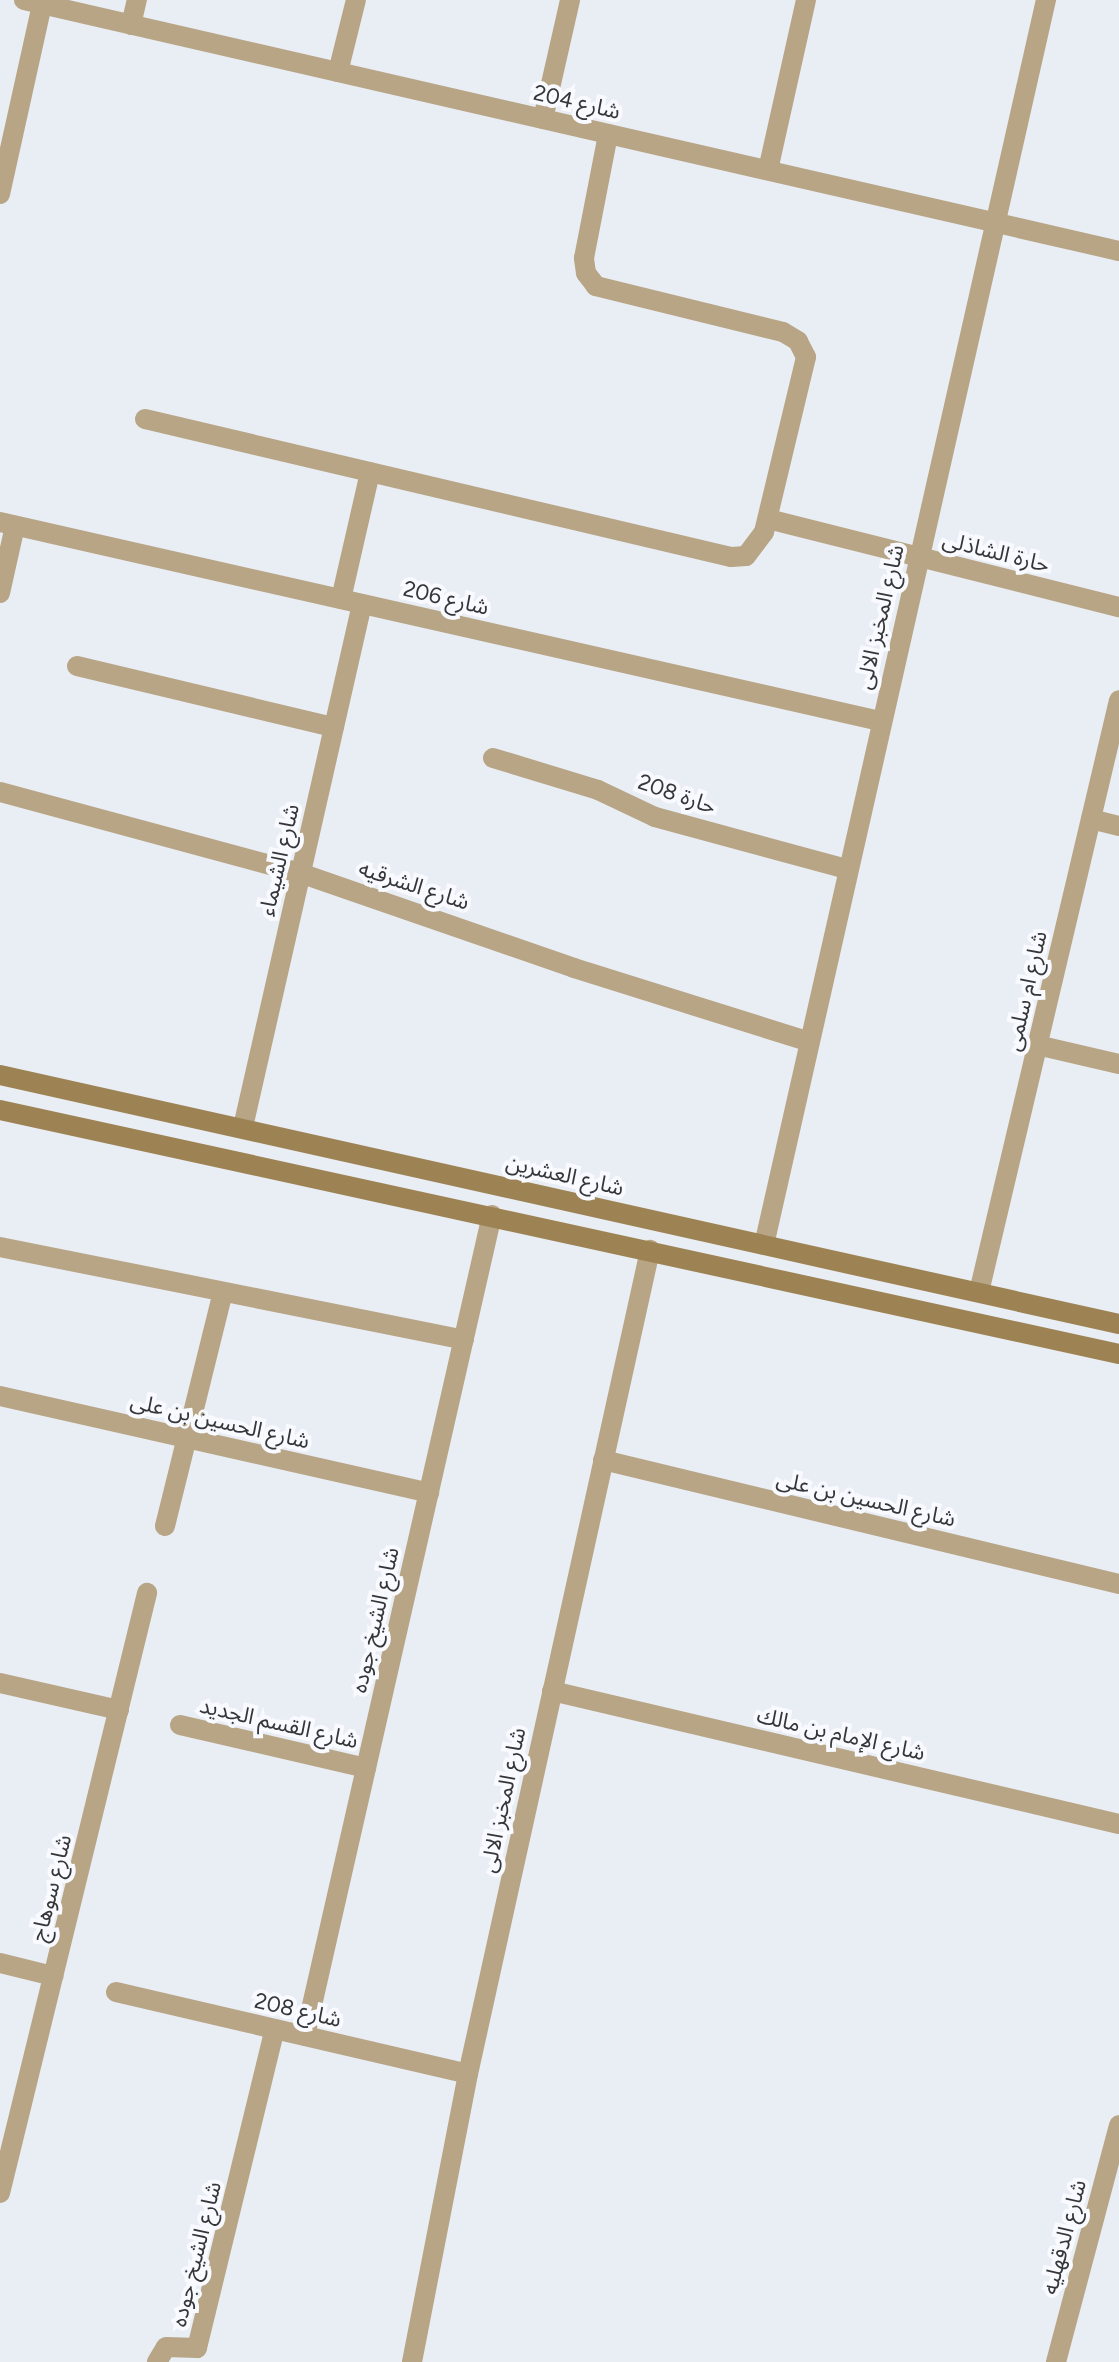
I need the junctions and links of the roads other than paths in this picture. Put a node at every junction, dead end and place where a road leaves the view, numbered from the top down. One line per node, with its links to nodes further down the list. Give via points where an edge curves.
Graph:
1 (137, 0): 7 (street)
2 (356, 0): 8 (street)
3 (570, 0): 9 (street)
4 (806, 0): 11 (street)
5 (1046, 0): 13 (street, شارع المخبز الالى)
6 (33, 2): 7 (street, شارع 204); 12 (street)
7 (131, 25): 8 (street, شارع 204)
8 (338, 72): 9 (street, شارع 204)
9 (543, 119): 10 (street, شارع 204)
10 (608, 134): 11 (street, شارع 204); 17 (street, via 584,258 586,273 596,286 783,332 798,341 806,357)
11 (768, 170): 13 (street, شارع 204)
12 (0, 194)
13 (993, 222): 14 (street, شارع 204); 19 (street, شارع المخبز الالى)
14 (1119, 251)
15 (145, 419): 16 (street)
16 (370, 472): 17 (street, via 731,557 746,556 759,546); 21 (street)
17 (768, 519): 19 (street, حارة الشاذلى)
18 (7, 524): 20 (street); 21 (street, شارع 206)
19 (918, 557): 23 (street, حارة الشاذلى); 26 (street, شارع المخبز الالى)
20 (0, 593)
21 (341, 599): 22 (street, شارع 206)
22 (362, 604): 26 (street, شارع 206); 27 (street, شارع الشيماء)
23 (1119, 607)
24 (77, 666): 27 (street)
25 (1119, 700): 30 (street, شارع ام سلمى)
26 (880, 721): 32 (street, شارع المخبز الالى)
27 (334, 727): 33 (street, شارع الشيماء)
28 (493, 758): 32 (street, حارة 208, via 598,790 655,817)
29 (0, 792): 33 (street, شارع الشرقيه)
30 (1091, 819): 31 (street); 35 (street, شارع ام سلمى)
31 (1119, 826)
32 (847, 869): 34 (street, شارع المخبز الالى)
33 (300, 873): 34 (street, شارع الشرقيه); 39 (street, شارع الشيماء)
34 (807, 1041): 41 (street, شارع المخبز الالى)
35 (1037, 1045): 36 (street); 45 (street, شارع ام سلمى)
36 (1119, 1064)
37 (0, 1075): 39 (street, شارع العشرين)
38 (0, 1110): 40 (street)
39 (243, 1127): 41 (street, شارع العشرين)
40 (492, 1215): 43 (street); 47 (street, شارع الشيخ جوده)
41 (764, 1245): 45 (street, شارع العشرين)
42 (0, 1247): 44 (street)
43 (650, 1250): 48 (street); 51 (street, شارع المخبز الالى)
44 (223, 1292): 47 (street); 50 (street)
45 (979, 1292): 46 (street, شارع العشرين)
46 (1119, 1324)
47 (464, 1340): 52 (street, شارع الشيخ جوده)
48 (1119, 1354)
49 (0, 1396): 50 (street, شارع الحسين بن على)
50 (187, 1439): 52 (street, شارع الحسين بن على); 53 (street)
51 (603, 1460): 54 (street, شارع الحسين بن على); 57 (street, شارع المخبز الالى)
52 (429, 1493): 60 (street, شارع الشيخ جوده)
53 (165, 1526)
54 (1119, 1584)
55 (147, 1593): 58 (street, شارع سوهاج)
56 (0, 1683): 58 (street)
57 (552, 1691): 61 (street, شارع الإمام بن مالك); 67 (street, شارع المخبز الالى)
58 (119, 1710): 63 (street, شارع سوهاج)
59 (180, 1725): 60 (street, شارع القسم الجديد)
60 (366, 1768): 66 (street, شارع الشيخ جوده)
61 (1119, 1824)
62 (0, 1963): 63 (street)
63 (53, 1976): 69 (street, شارع سوهاج)
64 (116, 1992): 65 (street, شارع 208)
65 (275, 2029): 66 (street, شارع 208); 70 (street, شارع الشيخ جوده, via 197,2348 166,2347)
66 (305, 2036): 67 (street, شارع 208)
67 (468, 2074): 71 (street, شارع المخبز الالى)
68 (1119, 2125): 72 (street, شارع الدقهليه)
69 (0, 2193)
70 (157, 2362)
71 (412, 2362)
72 (1056, 2362)

